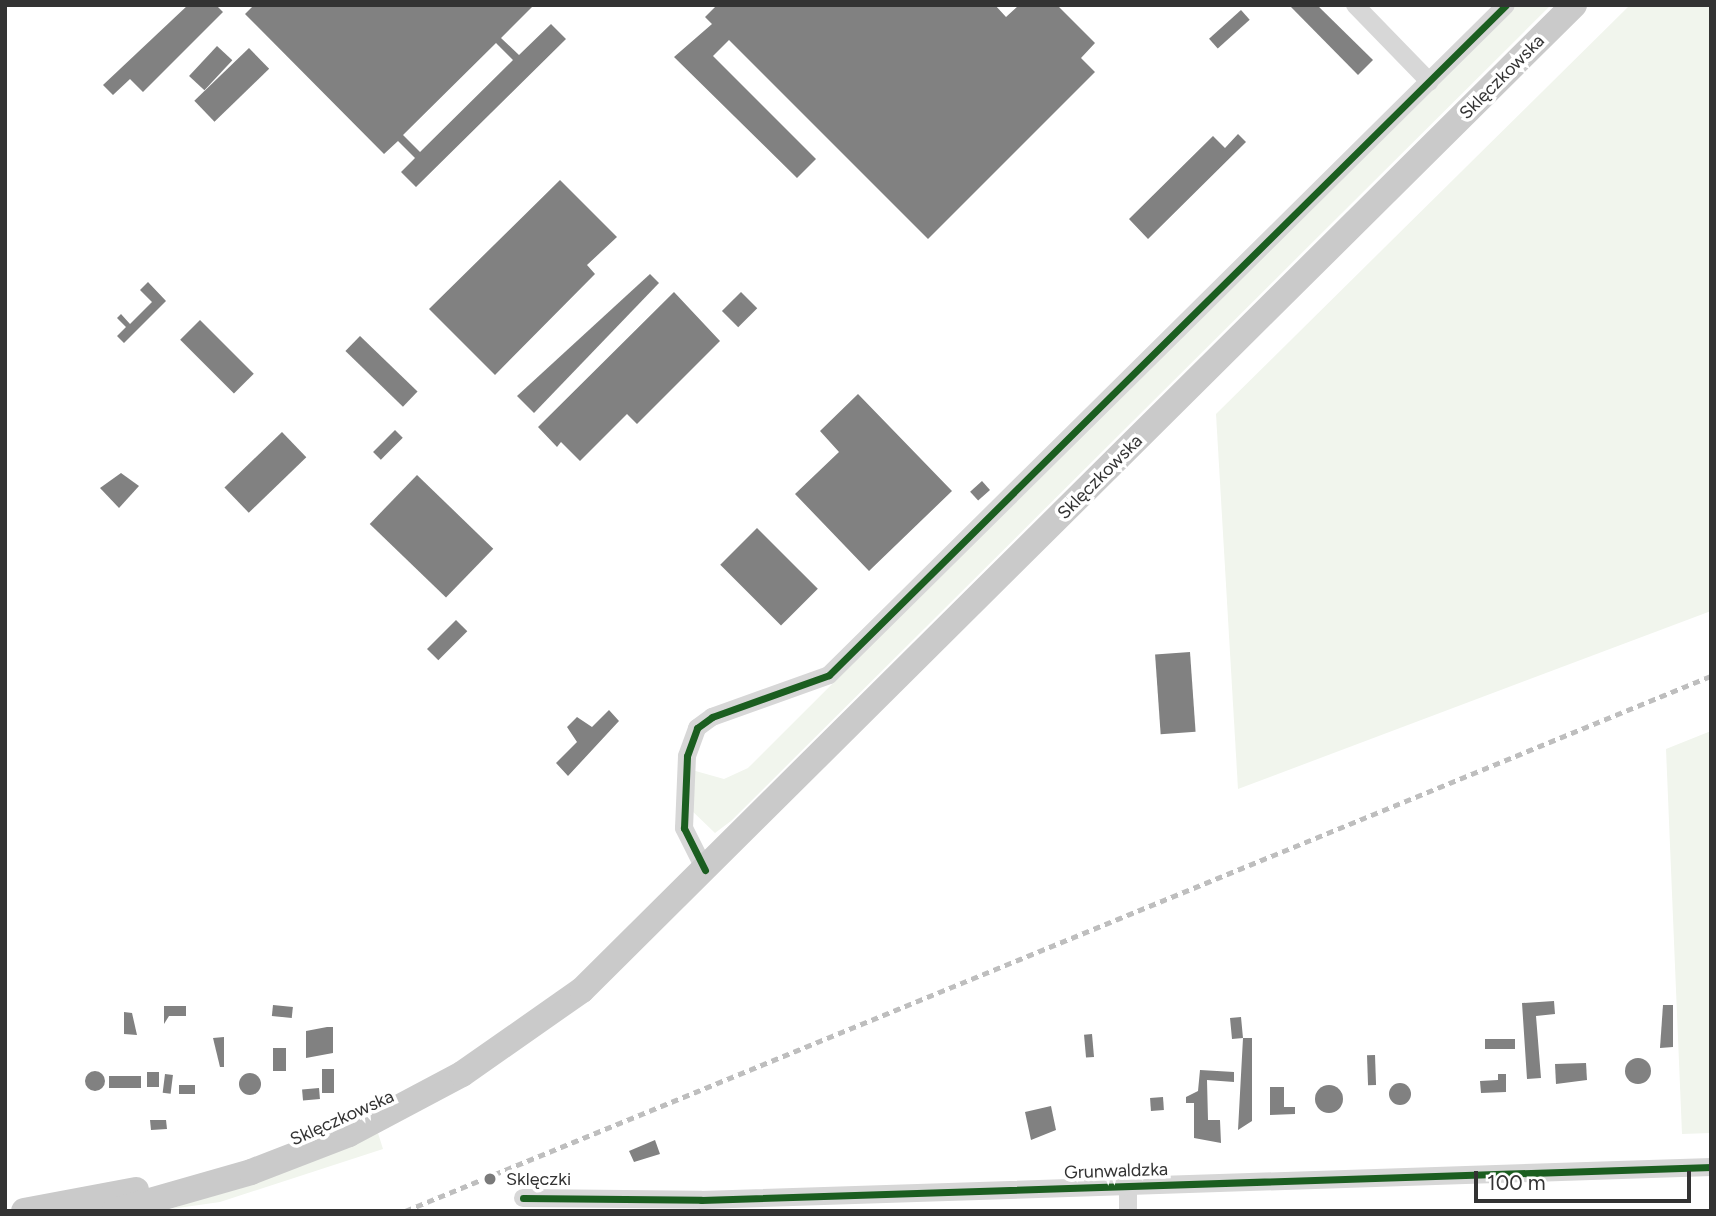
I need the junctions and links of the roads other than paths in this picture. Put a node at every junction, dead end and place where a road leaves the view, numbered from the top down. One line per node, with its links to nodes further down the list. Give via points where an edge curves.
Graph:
1 (1355, 5): 4 (street)
2 (1506, 5): 4 (street)
3 (1574, 5): 5 (main road, Sklęczkowska)
4 (1430, 82): 5 (street, via 829,675 712,717 697,728 687,756 684,828)
5 (705, 870): 6 (main road, Sklęczkowska)
6 (625, 945): 11 (main road, Sklęczkowska, via 456,1061 342,1120 163,1184); 12 (main road, Sklęczkowska, via 550,1016 410,1104 282,1161)
7 (1711, 1167): 8 (street, Grunwaldzka)
8 (1128, 1186): 10 (street, Grunwaldzka); 13 (street)
9 (523, 1198): 10 (street, Grunwaldzka)
10 (701, 1206)
11 (24, 1211)
12 (115, 1211)
13 (1128, 1211)

